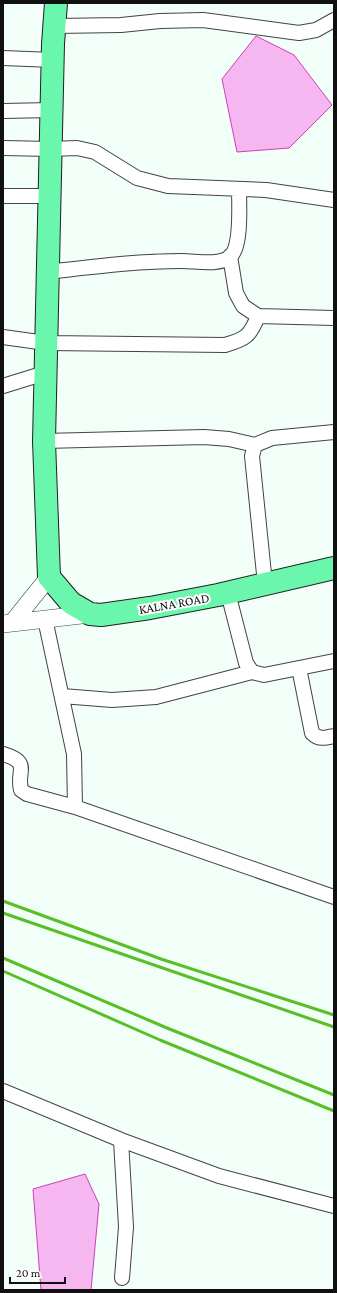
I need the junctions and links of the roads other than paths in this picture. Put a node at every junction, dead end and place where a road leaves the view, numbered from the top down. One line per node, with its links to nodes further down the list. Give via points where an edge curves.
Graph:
1 (56, 3): 3 (main road)
2 (334, 20): 3 (street, via 316,30 299,33 203,20)
3 (55, 26): 5 (main road)
4 (3, 58): 5 (street)
5 (53, 60): 6 (main road)
6 (52, 110): 7 (street); 9 (main road)
7 (3, 111)
8 (3, 148): 9 (street)
9 (51, 149): 10 (street, via 77,148 95,152 136,178 168,186); 12 (main road)
10 (239, 189): 13 (street, via 266,190); 14 (street, via 238,244)
11 (3, 196): 12 (street)
12 (50, 196): 15 (main road)
13 (334, 200)
14 (230, 256): 15 (street, via 219,261 125,263); 16 (street, via 236,293 243,306)
15 (48, 272): 19 (main road)
16 (258, 316): 17 (street); 19 (street, via 252,331 242,340 225,345)
17 (334, 318)
18 (3, 337): 19 (street)
19 (46, 343): 20 (main road)
20 (45, 373): 21 (street); 23 (main road)
21 (3, 386)
22 (334, 432): 24 (street, via 272,438)
23 (44, 441): 24 (street, via 204,437); 26 (main road)
24 (255, 445): 27 (street, via 252,456)
25 (334, 568): 27 (main road, KALNA ROAD)
26 (49, 577): 29 (main road, via 71,603); 31 (street, KALNA ROAD)
27 (265, 584): 28 (main road, KALNA ROAD)
28 (228, 593): 29 (main road, KALNA ROAD, via 150,608); 34 (street, via 246,663)
29 (90, 614): 30 (street, KALNA ROAD)
30 (45, 619): 31 (street, KALNA ROAD); 35 (street)
31 (8, 623)
32 (334, 661): 33 (street)
33 (299, 668): 34 (street, via 264,675); 36 (street, via 312,734 322,738)
34 (252, 672): 35 (street, via 156,697 112,700)
35 (62, 696): 38 (street, via 74,754)
36 (334, 736)
37 (3, 754): 38 (street, via 16,758 20,763 21,790 27,794)
38 (75, 807): 39 (street)
39 (334, 897)
40 (3, 1091): 41 (street)
41 (121, 1140): 42 (street, via 219,1176); 43 (street, via 126,1227)
42 (334, 1206)
43 (122, 1278)

